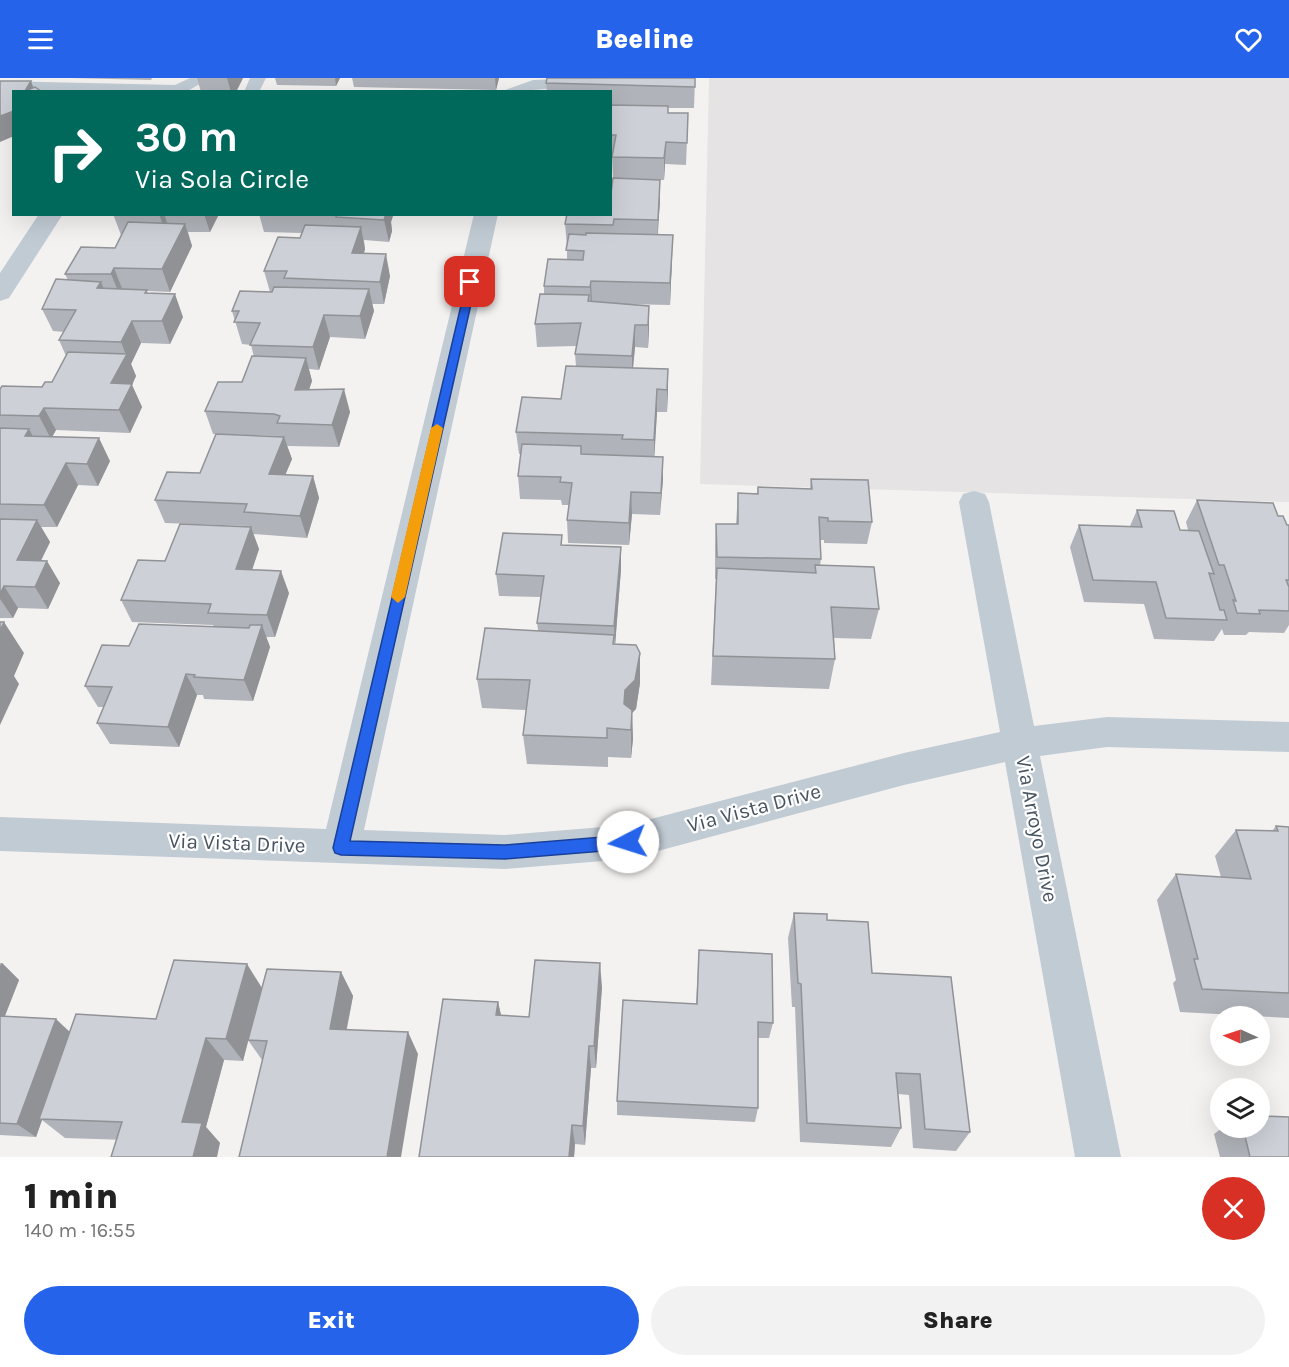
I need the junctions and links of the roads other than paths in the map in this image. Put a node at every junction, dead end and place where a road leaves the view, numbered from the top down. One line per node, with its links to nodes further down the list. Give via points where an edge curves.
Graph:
1 (202, 78): 3 (lane, via 177,90)
2 (598, 82): 4 (lane, via 533,85)
3 (0, 86)
4 (514, 90)
5 (50, 216): 7 (street)
6 (486, 216): 12 (street)
7 (0, 293)
8 (974, 502): 10 (street, Via Arroyo Drive)
9 (1289, 737): 10 (street, Via Vista Drive, via 1107,732)
10 (1020, 743): 12 (street, Via Vista Drive, via 904,769 628,842 505,852); 13 (street, Via Arroyo Drive)
11 (0, 834): 12 (street, Via Vista Drive)
12 (341, 848)
13 (1098, 1157)

